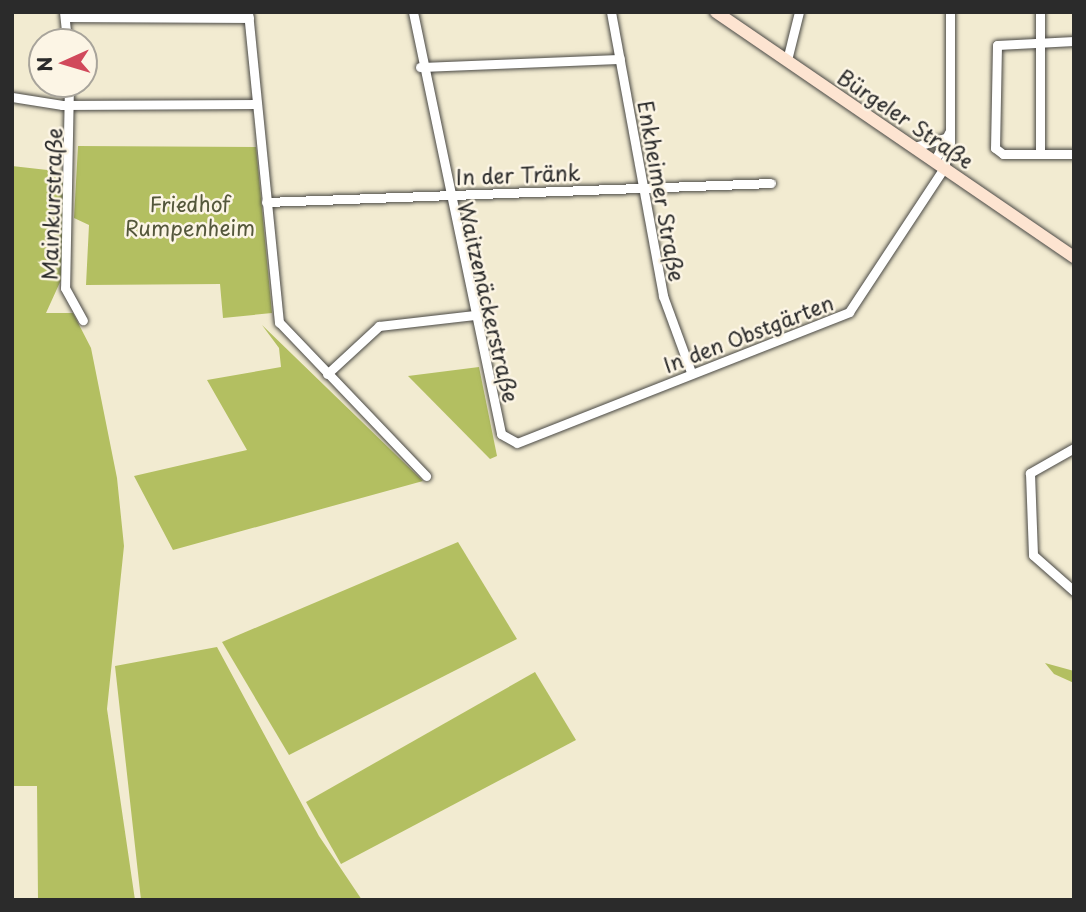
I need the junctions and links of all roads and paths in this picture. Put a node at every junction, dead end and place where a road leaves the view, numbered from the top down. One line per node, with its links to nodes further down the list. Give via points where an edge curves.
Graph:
1 (413, 12): 14 (street, Waitzenäckerstraße)
2 (611, 12): 12 (street, Enkheimer Straße)
3 (716, 12): 13 (street, Bürgeler Straße)
4 (799, 12): 13 (street)
5 (950, 12): 19 (street)
6 (1040, 12): 10 (street)
7 (65, 14): 8 (street)
8 (157, 14): 9 (street)
9 (248, 15): 18 (street)
10 (1040, 41): 11 (street); 21 (street); 21 (street, via 997,45 995,148)
11 (1074, 41)
12 (620, 59): 14 (street); 25 (street, Enkheimer Straße)
13 (787, 61): 20 (street, Bürgeler Straße)
14 (420, 67): 26 (street, Waitzenäckerstraße)
15 (12, 97): 17 (street)
16 (70, 98): 17 (street, Mainkurstraße)
17 (71, 104): 18 (street); 30 (street, Mainkurstraße, via 65,288)
18 (257, 104): 27 (street)
19 (947, 135): 20 (street); 23 (street)
20 (914, 147): 23 (street, Bürgeler Straße)
21 (1040, 154): 22 (street)
22 (1074, 154)
23 (939, 165): 28 (street, Bürgeler Straße); 31 (street, In den Obstgärten, via 849,312)
24 (771, 183): 25 (street, In der Tränk)
25 (644, 187): 26 (street, In der Tränk); 31 (street, Enkheimer Straße, via 663,296)
26 (447, 193): 27 (street, In der Tränk); 29 (street, Waitzenäckerstraße)
27 (266, 202): 32 (street, via 279,322)
28 (1074, 257)
29 (474, 315): 32 (street, via 379,326); 33 (street, Waitzenäckerstraße)
30 (83, 320)
31 (691, 372): 33 (street, In den Obstgärten, via 520,443)
32 (327, 374): 35 (street)
33 (500, 435)
34 (1074, 448): 36 (street, via 1030,473 1033,555)
35 (426, 476)
36 (1074, 591)

